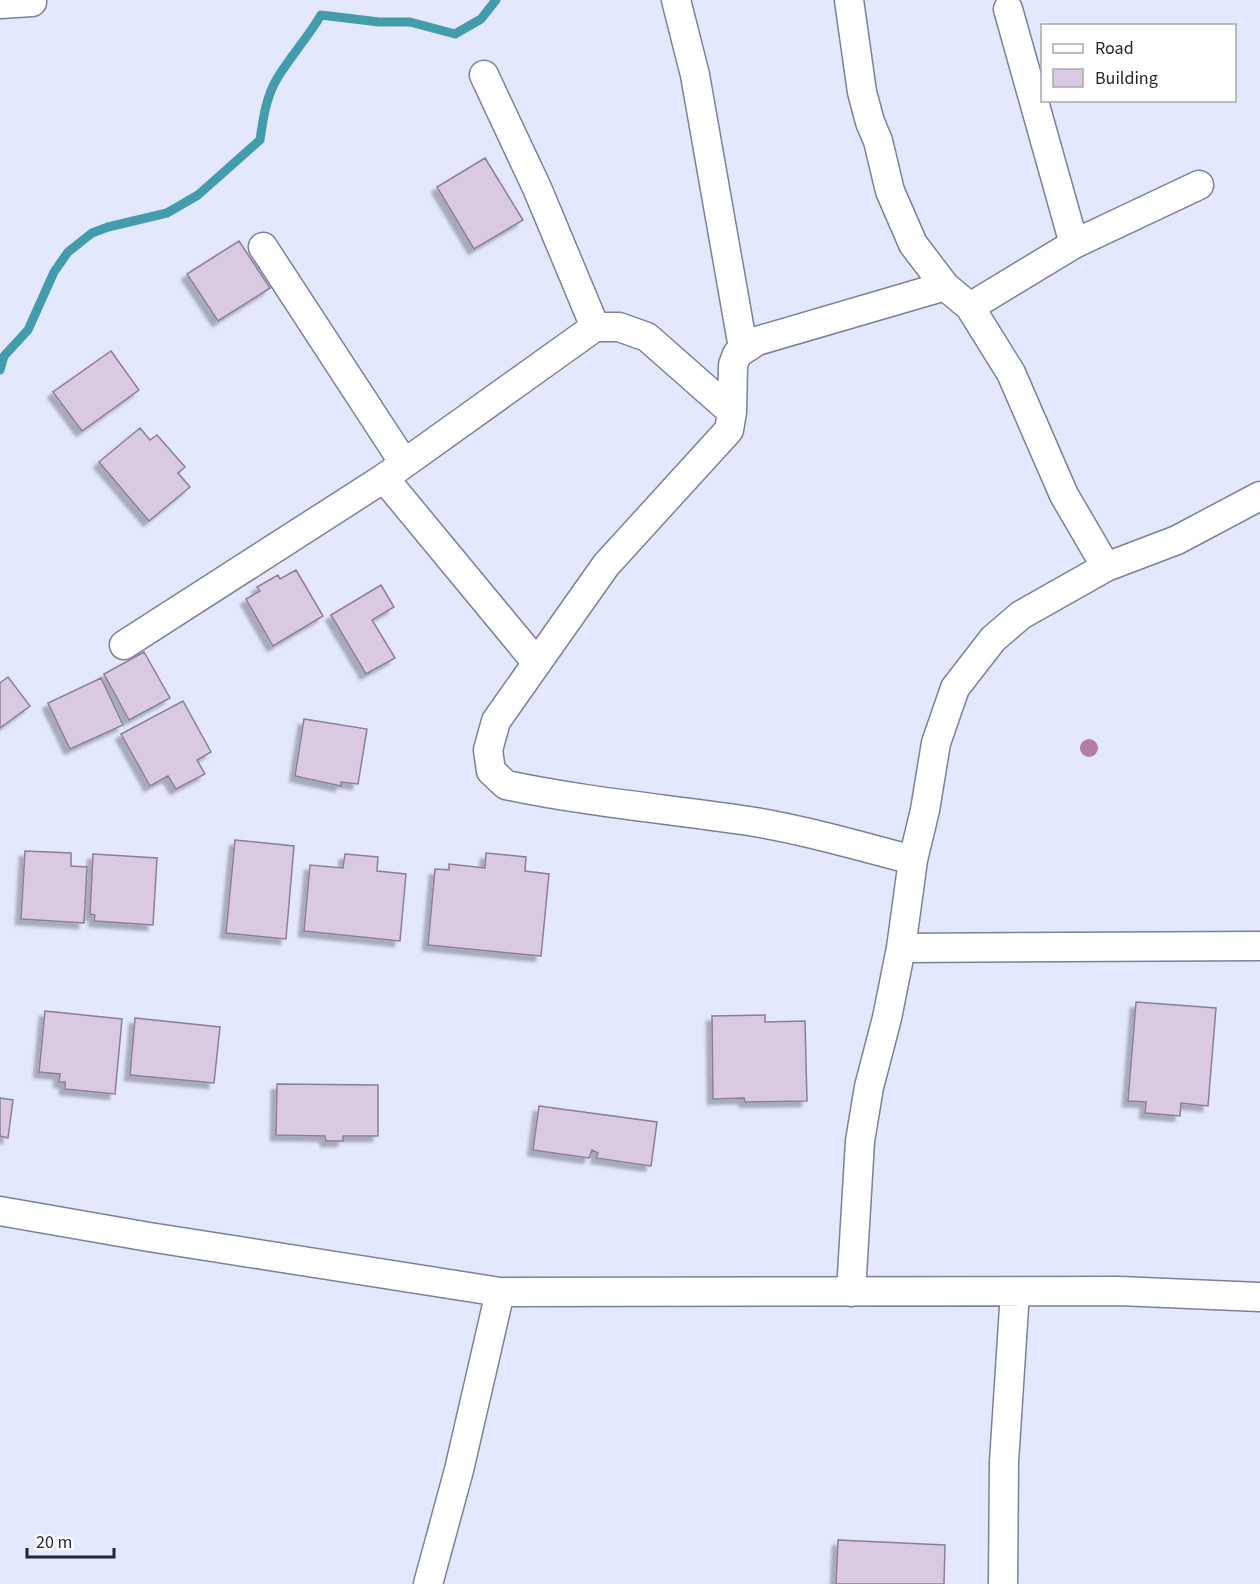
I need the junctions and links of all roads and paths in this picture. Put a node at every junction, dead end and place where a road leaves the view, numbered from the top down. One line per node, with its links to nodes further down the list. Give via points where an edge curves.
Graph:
1 (676, 0): 13 (street, via 695,75)
2 (849, 0): 10 (street, via 862,92 890,191 913,244)
3 (32, 2): 4 (street)
4 (0, 3)
5 (1008, 9): 8 (street)
6 (484, 75): 12 (street)
7 (1199, 185): 8 (street)
8 (1074, 244): 11 (street)
9 (263, 247): 15 (street)
10 (945, 286): 11 (street); 13 (street)
11 (970, 307): 17 (street, via 1011,373 1065,495)
12 (595, 327): 14 (street, via 619,327 646,337); 15 (street)
13 (744, 348): 14 (street, via 736,354 733,365)
14 (732, 412): 19 (street, via 729,430 606,566)
15 (394, 470): 18 (street); 19 (street)
16 (1260, 496): 17 (street, via 1177,540)
17 (1106, 567): 20 (street, via 1021,615 993,639 955,688 936,743)
18 (124, 645)
19 (537, 663): 20 (street, via 496,722 488,750 491,771 506,785 750,821)
20 (913, 860): 22 (street)
21 (1260, 946): 22 (street)
22 (901, 948): 25 (street, via 869,1087)
23 (0, 1211): 24 (street)
24 (500, 1292): 25 (street); 28 (street)
25 (850, 1292): 26 (street)
26 (1015, 1292): 27 (street, via 1119,1291); 29 (street, via 1004,1462)
27 (1260, 1297)
28 (428, 1584)
29 (1002, 1584)

